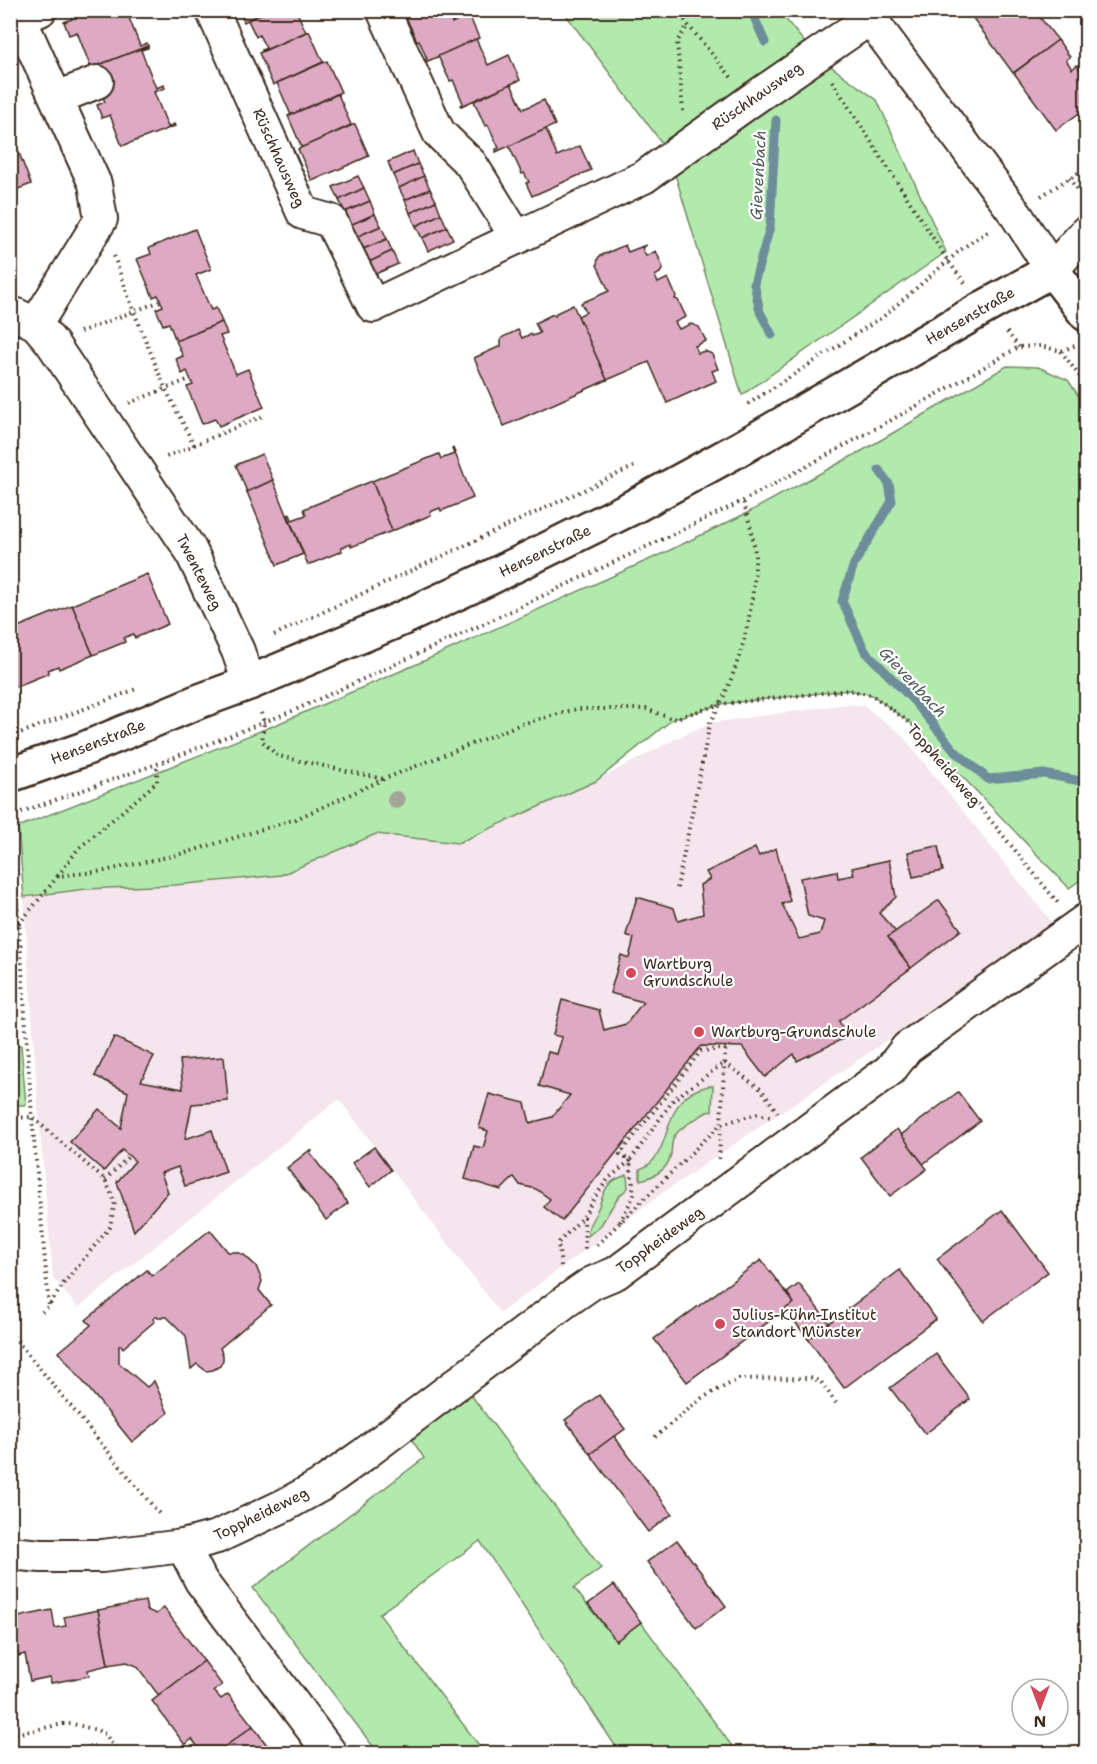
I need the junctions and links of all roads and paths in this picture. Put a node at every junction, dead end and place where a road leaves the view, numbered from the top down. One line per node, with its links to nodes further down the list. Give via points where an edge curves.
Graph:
1 (40, 10): 9 (street, via 20,18)
2 (212, 10): 17 (street, Rüschhausweg, via 303,213 331,221 373,306)
3 (383, 10): 17 (street, via 439,133 471,164)
4 (678, 10): 6 (path)
5 (867, 14): 7 (street, Rüschhausweg); 14 (street, Rüschhausweg)
6 (688, 25): 10 (path); 11 (path, via 677,42 684,126)
7 (816, 56): 10 (street, Rüschhausweg); 18 (path)
8 (97, 82): 9 (street)
9 (57, 98): 15 (street, via 95,184)
10 (750, 101): 11 (street, Rüschhausweg)
11 (691, 143): 17 (street, Rüschhausweg, via 644,177)
12 (1086, 168): 13 (path, via 1070,178)
13 (1086, 201)
14 (1015, 213): 18 (path); 20 (street, Rüschhausweg)
15 (101, 219): 22 (path); 24 (street)
16 (1086, 232): 20 (street)
17 (517, 238)
18 (948, 261): 28 (path, via 884,316)
19 (1086, 264): 20 (street)
20 (1052, 270): 23 (main road, Rüschhausweg); 36 (main road, Hensenstraße, via 631,508 403,618)
21 (160, 300): 22 (path)
22 (134, 312): 24 (path); 27 (path)
23 (1086, 314)
24 (33, 326): 29 (street, Twenteweg)
25 (190, 379): 27 (path)
26 (1086, 385): 34 (path, via 1061,351 1019,347)
27 (165, 388): 29 (path); 31 (path)
28 (744, 406)
29 (100, 415): 33 (street, Twenteweg)
30 (263, 416): 31 (path)
31 (194, 445): 33 (path)
32 (640, 464): 35 (path)
33 (137, 469): 35 (street, Twenteweg, via 190,549)
34 (743, 501): 38 (path, via 755,563 750,610 742,647); 39 (path)
35 (238, 651): 36 (street, Twenteweg)
36 (249, 683): 42 (main road, Hensenstraße)
37 (142, 687): 40 (path)
38 (721, 704): 43 (path, Toppheideweg, via 673,719 646,709 577,709 521,724); 47 (path, via 710,723); 48 (path, Toppheideweg, via 849,690 872,694 913,725)
39 (264, 722): 41 (path); 43 (path, via 262,741 278,756)
40 (10, 737)
41 (157, 764): 44 (path); 46 (path, via 157,782 78,849)
42 (10, 775)
43 (384, 779): 46 (path, Toppheideweg, via 296,819 185,853 104,871)
44 (10, 816)
45 (10, 831): 50 (path)
46 (58, 876): 50 (path)
47 (677, 888)
48 (1060, 905)
49 (1086, 920): 58 (street, Toppheideweg, via 907,1048 891,1070)
50 (19, 924): 52 (path)
51 (724, 1062): 54 (path); 54 (path, via 762,1090 782,1119 757,1114); 56 (path, via 674,1099); 56 (path, via 726,1048 701,1050 620,1154)
52 (32, 1117): 53 (path); 57 (path); 62 (path)
53 (10, 1118)
54 (721, 1125): 58 (path, via 718,1172); 60 (path)
55 (129, 1156): 57 (path)
56 (630, 1161): 59 (path, via 609,1178); 60 (path, via 634,1195)
57 (105, 1180): 62 (path, via 115,1202 110,1227)
58 (730, 1189): 61 (street, Toppheideweg, via 616,1273 592,1283)
59 (584, 1216): 60 (path, via 585,1255); 61 (path, via 558,1243)
60 (617, 1227)
61 (566, 1301): 67 (street, Toppheideweg, via 321,1485 217,1537)
62 (49, 1306): 63 (path)
63 (42, 1312)
64 (13, 1336): 67 (path)
65 (836, 1403): 66 (path, via 821,1382 811,1378 740,1379 702,1398)
66 (655, 1437)
67 (183, 1546): 68 (street, Toppheideweg, via 102,1557); 71 (street, via 201,1581)
68 (10, 1553)
69 (10, 1735): 70 (path, via 73,1724 105,1734)
70 (119, 1754)
71 (331, 1754)

